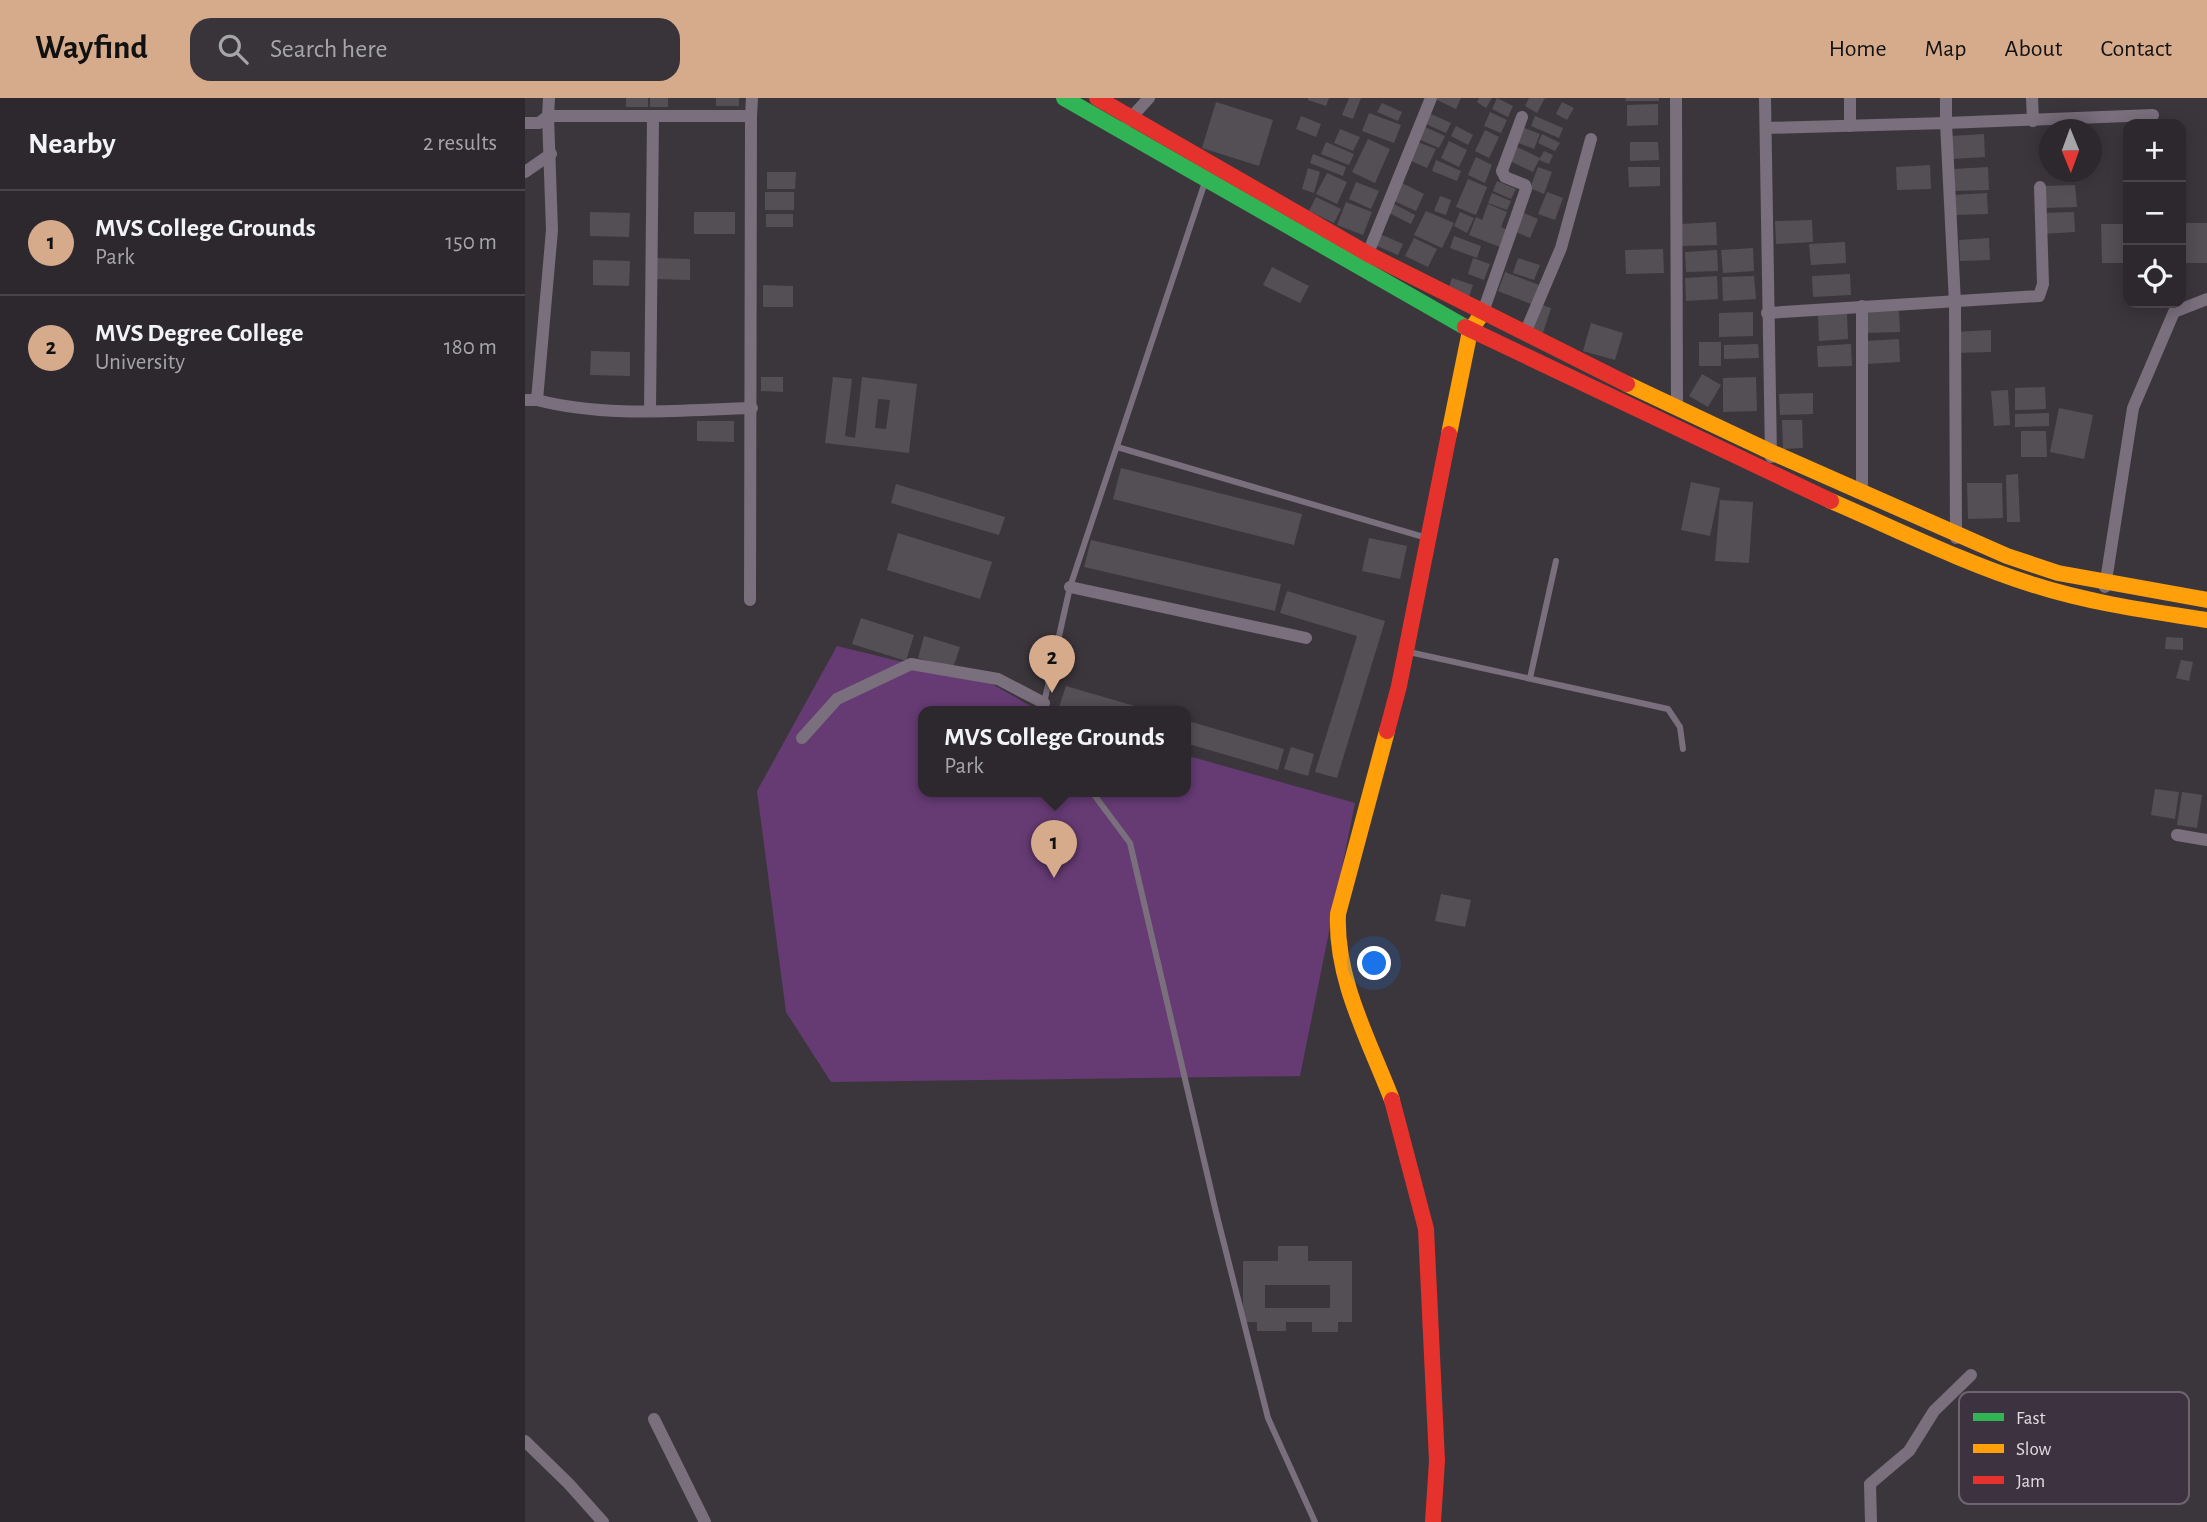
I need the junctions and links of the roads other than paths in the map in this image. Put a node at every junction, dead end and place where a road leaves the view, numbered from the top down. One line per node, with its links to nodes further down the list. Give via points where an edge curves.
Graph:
1 (548, 98): 13 (street)
2 (752, 98): 14 (street)
3 (1064, 98): 20 (main road)
4 (1097, 98): 20 (main road)
5 (1149, 98): 20 (street)
6 (1431, 98): 28 (street)
7 (1676, 98): 38 (street)
8 (1765, 98): 22 (street)
9 (1850, 98): 21 (street)
10 (1946, 98): 19 (street)
11 (2032, 98): 17 (street)
12 (2153, 115): 17 (street)
13 (548, 116): 16 (street); 18 (street, via 539,123); 24 (street)
14 (751, 116): 16 (street); 37 (street)
15 (1522, 117): 32 (street, via 1502,171 1525,189)
16 (653, 118): 39 (street)
17 (2033, 121): 19 (street)
18 (525, 123)
19 (1946, 123): 21 (street); 30 (street)
20 (1125, 124): 26 (main road); 28 (main road)
21 (1850, 126): 22 (street)
22 (1766, 128): 33 (street)
23 (1591, 139): 35 (street, via 1561,248)
24 (551, 153): 25 (street); 36 (street, via 552,230)
25 (525, 172)
26 (1206, 180): 28 (main road); 40 (lane)
27 (2040, 187): 30 (street, via 2043,284 2039,296)
28 (1364, 261): 32 (main road); 34 (main road)
29 (2207, 299): 48 (street, via 2174,312 2133,408)
30 (1955, 303): 31 (street); 44 (street)
31 (1862, 306): 33 (street); 43 (street)
32 (1483, 312): 34 (main road); 35 (main road)
33 (1767, 313): 41 (street)
34 (1470, 331): 42 (main road); 45 (main road)
35 (1525, 333): 38 (main road)
36 (531, 400): 39 (street, via 600,410)
37 (752, 408): 39 (street); 50 (street)
38 (1677, 408): 41 (main road)
39 (649, 411)
40 (1117, 447): 45 (lane); 49 (lane)
41 (1771, 452): 42 (street); 43 (main road)
42 (1771, 475): 46 (main road)
43 (1862, 492): 44 (main road)
44 (1956, 534): 46 (street); 48 (main road, via 2058,573)
45 (1429, 539): 55 (main road)
46 (1956, 555): 52 (main road, via 2033,585)
47 (1556, 561): 56 (lane)
48 (2106, 584): 51 (main road); 52 (street)
49 (1070, 587): 54 (street); 58 (lane)
50 (750, 600)
51 (2207, 600)
52 (2096, 602): 53 (main road)
53 (2207, 620)
54 (1307, 638)
55 (1406, 651): 56 (lane); 70 (main road, via 1338,914 1337,938 1348,992 1399,1119 1426,1229 1437,1461)
56 (1530, 678): 60 (lane, via 1668,709 1680,727)
57 (1041, 706): 59 (street, via 998,679 911,664 837,699)
58 (1043, 706)
59 (802, 738)
60 (1683, 749)
61 (1096, 797): 69 (lane, via 1130,843 1268,1418)
62 (2177, 835): 63 (street)
63 (2207, 840)
64 (1971, 1375): 71 (street, via 1934,1411 1909,1451 1870,1484)
65 (654, 1419): 68 (street)
66 (525, 1441): 67 (street)
67 (603, 1522)
68 (705, 1522)
69 (1315, 1522)
70 (1433, 1522)
71 (1871, 1522)

